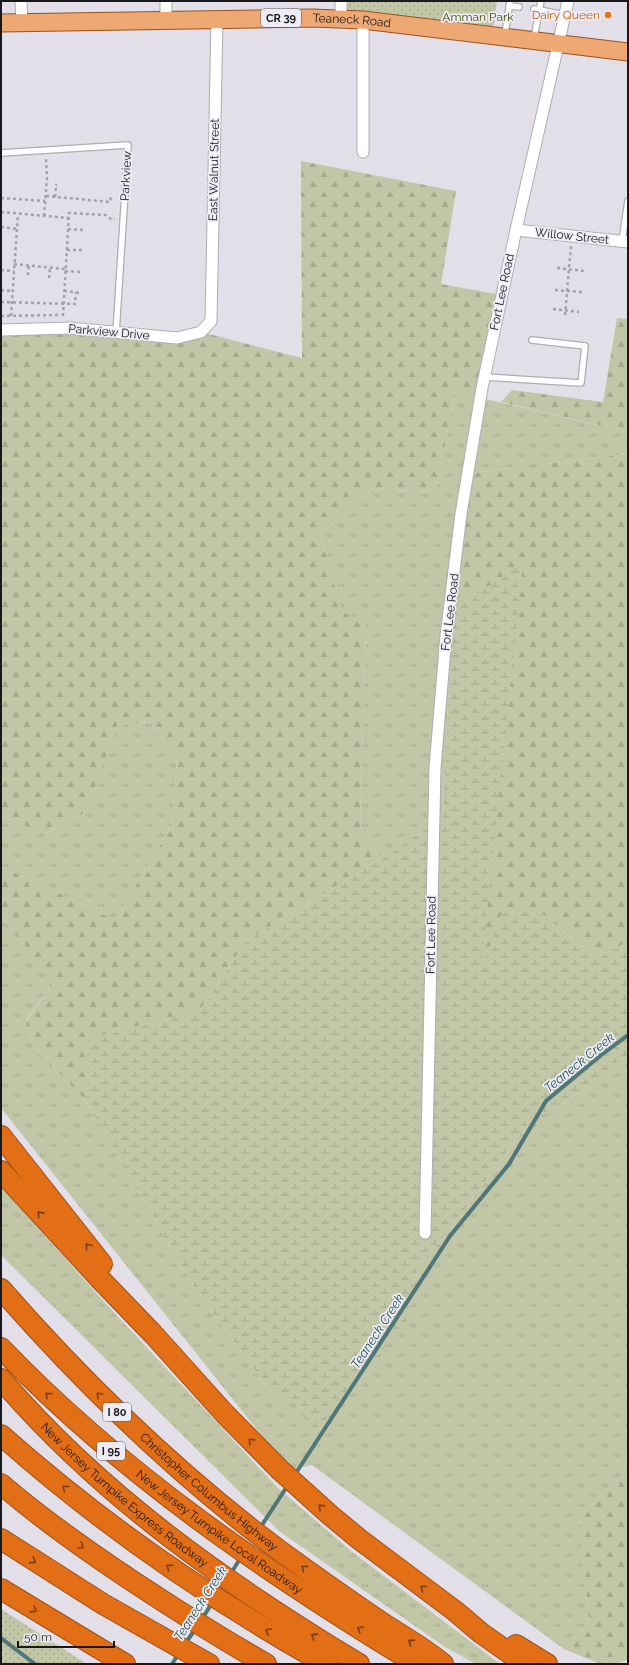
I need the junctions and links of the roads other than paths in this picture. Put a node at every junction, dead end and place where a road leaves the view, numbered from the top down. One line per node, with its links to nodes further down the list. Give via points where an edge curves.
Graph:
1 (21, 1): 15 (street)
2 (166, 1): 12 (street)
3 (341, 1): 11 (street)
4 (541, 1): 8 (lane)
5 (568, 1): 9 (street, Fort Lee Road)
6 (510, 4): 7 (lane); 16 (lane)
7 (519, 7)
8 (537, 9): 9 (lane); 17 (lane)
9 (565, 15): 18 (street, Fort Lee Road)
10 (216, 19): 11 (main road, Teaneck Road / CR 39); 12 (main road, Teaneck Road / CR 39); 25 (street, East Walnut Street)
11 (341, 19): 13 (main road, Teaneck Road / CR 39)
12 (166, 20): 15 (main road, Teaneck Road / CR 39)
13 (363, 20): 16 (main road, Teaneck Road / CR 39); 20 (street)
14 (1, 23): 15 (main road, Teaneck Road / CR 39)
15 (22, 24)
16 (505, 37): 17 (main road, Teaneck Road / CR 39)
17 (534, 41): 18 (main road, Teaneck Road / CR 39)
18 (560, 44): 19 (main road, Teaneck Road / CR 39); 23 (street, Fort Lee Road)
19 (628, 52)
20 (363, 152)
21 (1, 153): 27 (lane, Parkview, via 128,145)
22 (628, 201): 24 (lane)
23 (516, 230): 24 (street, Willow Street); 29 (street, Fort Lee Road)
24 (625, 241)
25 (211, 321): 27 (street, Parkview Drive, via 201,332 177,338)
26 (1, 330): 27 (street, Parkview Drive, via 70,328)
27 (116, 333)
28 (532, 340): 29 (lane, via 585,346 581,383)
29 (484, 377): 32 (street, Fort Lee Road, via 460,521 436,740)
30 (1, 1136): 34 (highway, one-way to 30, via 109,1273)
31 (1, 1171): 34 (highway, one-way to 31)
32 (425, 1233)
33 (1, 1289): 50 (highway, Christopher Columbus Highway / I 80, one-way to 33, via 349,1601 269,1542 183,1472 110,1405 48,1342)
34 (153, 1334): 43 (highway, one-way to 34, via 359,1539 279,1469)
35 (1, 1348): 49 (highway, New Jersey Turnpike Local Roadway / I 95, one-way to 35, via 256,1562 175,1502 106,1447 50,1397)
36 (1, 1379): 48 (highway, New Jersey Turnpike Express Roadway / I 95, one-way to 36, via 240,1588 146,1518 100,1480 44,1426)
37 (1, 1435): 47 (highway, one-way to 37, via 201,1589 116,1528)
38 (1, 1474): 40 (highway)
39 (1, 1484): 40 (highway)
40 (27, 1506): 46 (highway, one-way to 46, via 114,1570)
41 (1, 1539): 44 (highway, one-way to 44, via 78,1589)
42 (1, 1589): 45 (highway, one-way to 45)
43 (455, 1611): 51 (highway, via 481,1634); 52 (highway)
44 (202, 1660)
45 (125, 1664)
46 (266, 1664)
47 (326, 1664)
48 (359, 1664)
49 (417, 1664)
50 (443, 1664)
51 (525, 1664)
52 (547, 1664)

